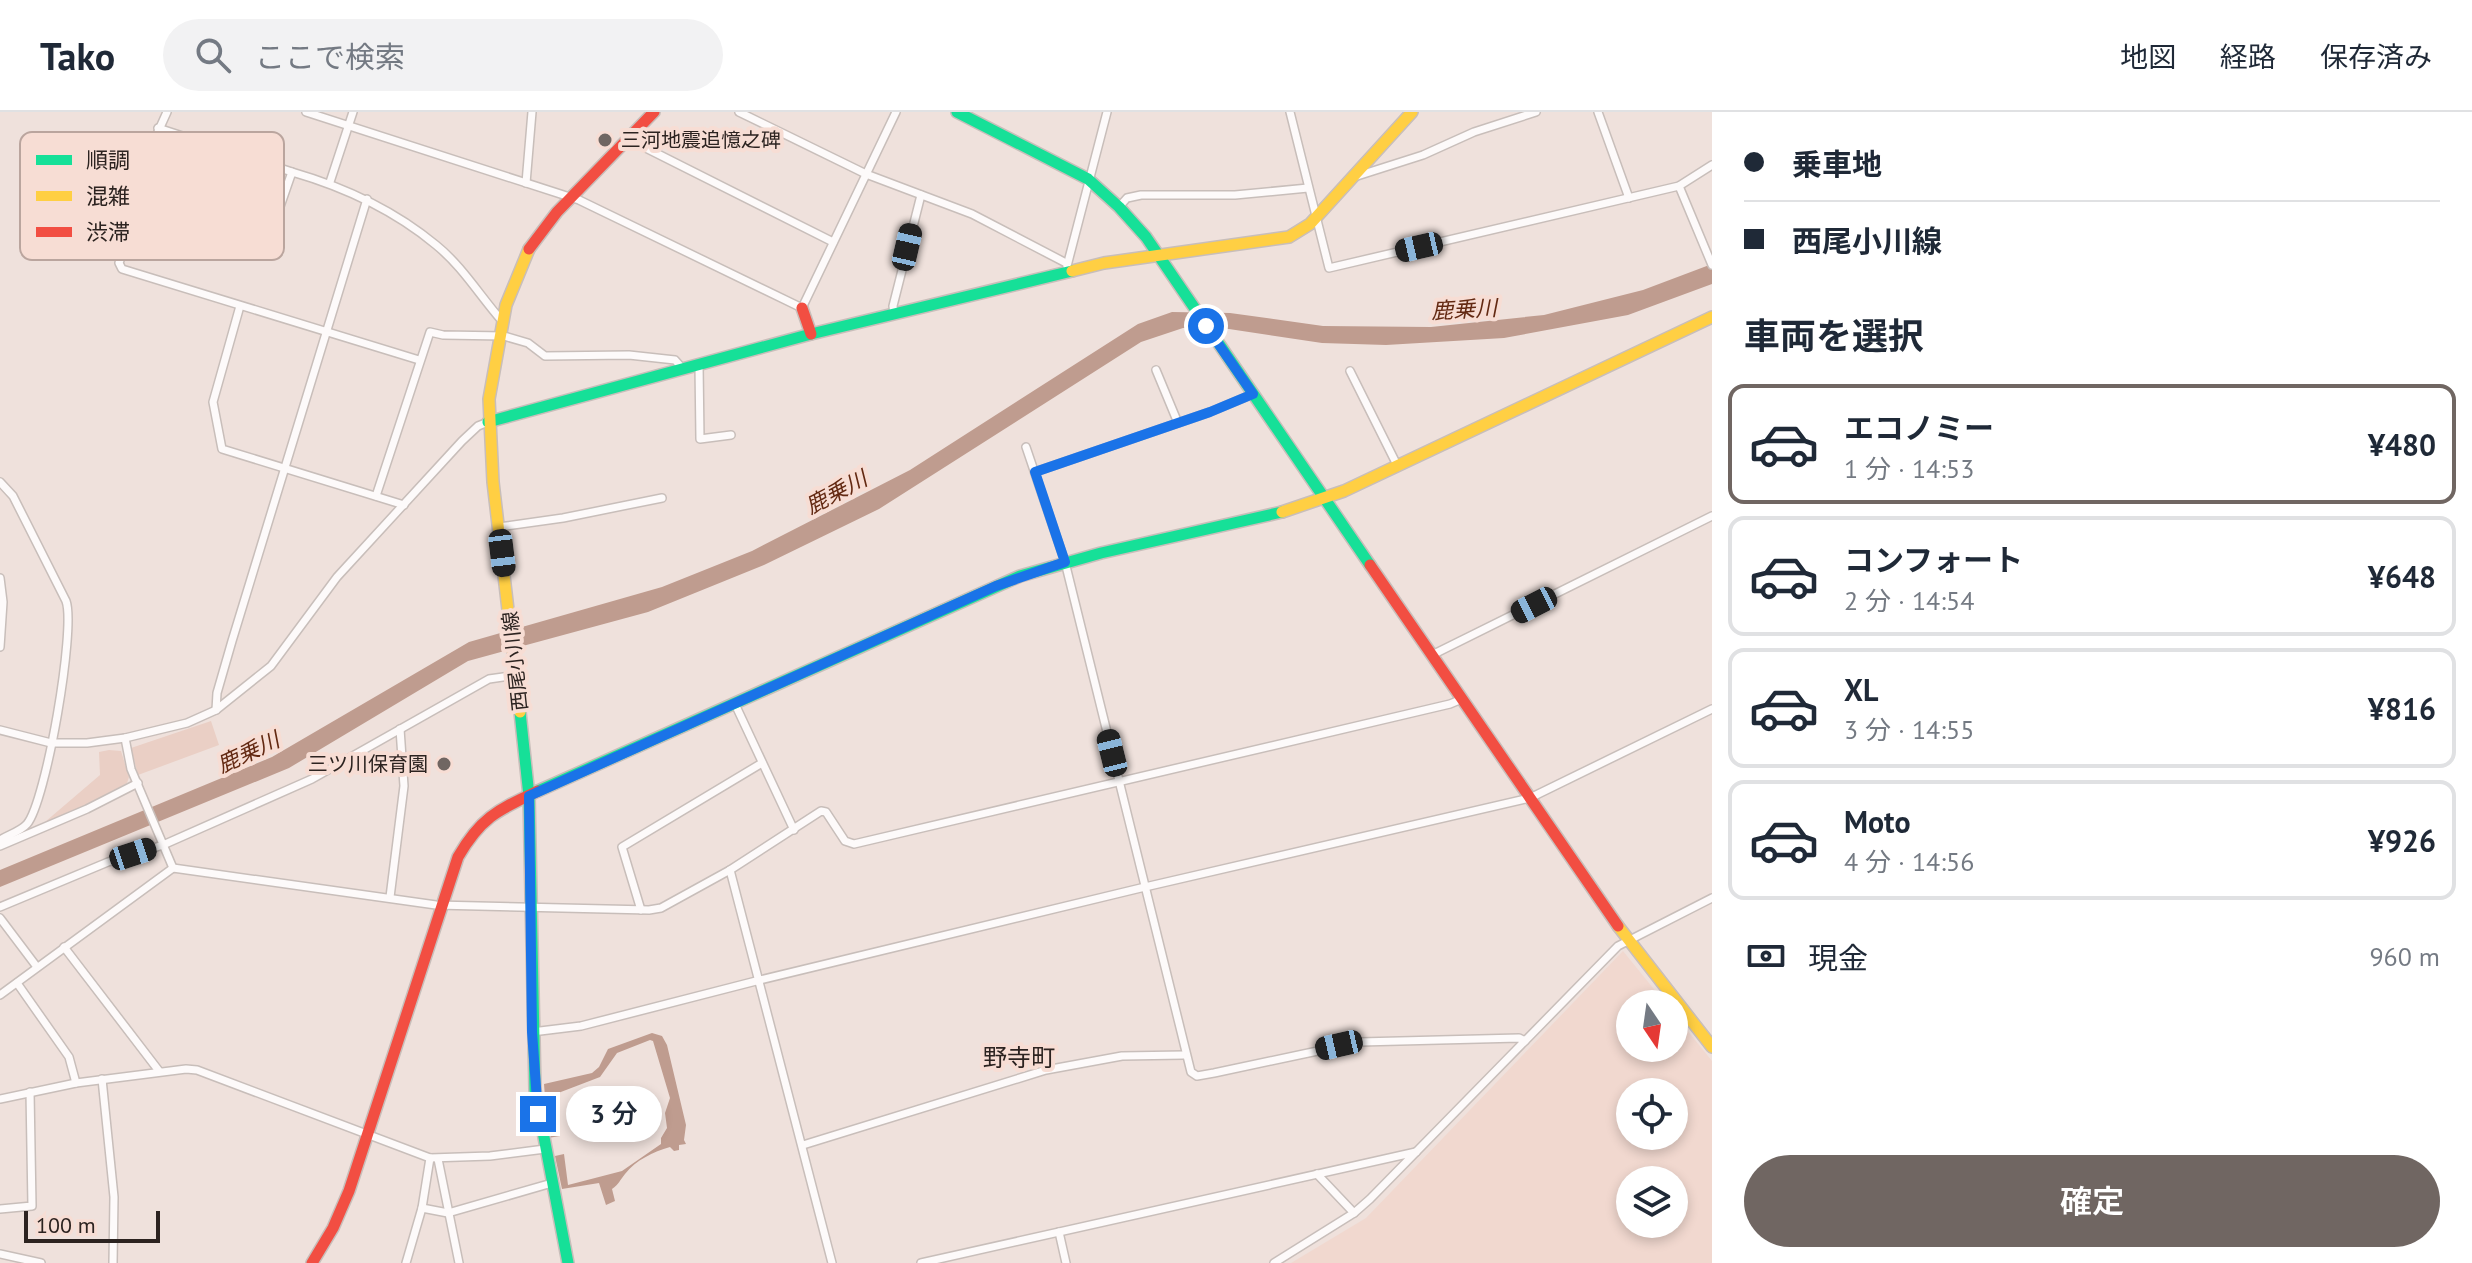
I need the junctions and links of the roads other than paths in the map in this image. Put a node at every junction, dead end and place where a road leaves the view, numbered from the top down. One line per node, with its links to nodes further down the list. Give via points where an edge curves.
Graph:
1 (167, 112): 15 (street)
2 (306, 112): 14 (street)
3 (353, 112): 14 (street)
4 (532, 112): 26 (street)
5 (654, 112): 18 (street, 西尾小川線)
6 (739, 112): 22 (street)
7 (896, 112): 22 (street)
8 (957, 112): 24 (street)
9 (1107, 112): 24 (street)
10 (1290, 112): 28 (street)
11 (1412, 112): 23 (street)
12 (1536, 112): 23 (street)
13 (1598, 112): 32 (street)
14 (348, 126): 25 (street); 26 (street)
15 (158, 128): 16 (street); 17 (street)
16 (157, 132)
17 (170, 132)
18 (628, 139): 31 (street, 西尾小川線); 36 (street)
19 (1712, 165): 27 (street)
20 (284, 169): 21 (street)
21 (292, 172): 25 (street); 29 (street)
22 (866, 174): 30 (street); 36 (street)
23 (1350, 178): 35 (street)
24 (1088, 179): 34 (street); 40 (street)
25 (330, 182): 33 (street)
26 (526, 183): 31 (street)
27 (1679, 186): 32 (street); 39 (street)
28 (1308, 188): 34 (street, via 1141,195 1127,198); 35 (street)
29 (284, 195)
30 (921, 195): 40 (street, via 983,220); 43 (street)
31 (572, 198): 42 (street); 45 (street, 西尾小川線, via 527,252)
32 (1629, 198): 35 (street, via 1329,268)
33 (367, 199): 45 (street, via 436,244); 46 (street)
34 (1119, 207): 37 (street)
35 (1315, 218): 37 (street, via 1289,237)
36 (833, 242): 42 (street)
37 (1157, 253): 40 (street); 54 (street)
38 (121, 260): 41 (street, via 125,271)
39 (1712, 265)
40 (1067, 267): 43 (street)
41 (240, 306): 46 (street); 60 (street, via 213,402 220,445)
42 (802, 308): 47 (street)
43 (894, 314): 47 (street)
44 (1712, 317): 59 (street)
45 (502, 321): 48 (street, 西尾小川線)
46 (326, 331): 49 (street); 60 (street)
47 (811, 334): 50 (street)
48 (499, 335): 49 (street, via 430,332); 51 (street, via 528,343 545,356 629,355 675,360); 55 (street, 西尾小川線)
49 (419, 360): 63 (street)
50 (699, 365): 51 (street); 57 (street, via 700,439)
51 (683, 369): 55 (street)
52 (1156, 370): 56 (street)
53 (1350, 371): 59 (street)
54 (1253, 394): 56 (street); 65 (street)
55 (488, 422): 66 (street, via 462,441); 68 (street, 西尾小川線)
56 (1178, 423): 61 (street)
57 (731, 435)
58 (1026, 447): 61 (street)
59 (1398, 467): 65 (street)
60 (285, 468): 63 (street); 77 (street)
61 (1035, 472): 69 (street)
62 (0, 482): 81 (street, via 16,500 69,609)
63 (376, 496): 66 (street)
64 (662, 498): 68 (street)
65 (1325, 499): 69 (street); 72 (street)
66 (404, 505): 77 (street, via 337,577 271,666)
67 (1712, 516): 72 (street)
68 (499, 527): 73 (street, 西尾小川線)
69 (1065, 562): 75 (street, via 996,586); 83 (street)
70 (0, 578): 71 (street)
71 (0, 647)
72 (1432, 655): 74 (street)
73 (517, 672): 78 (street, via 489,679); 85 (street, 西尾小川線)
74 (1462, 699): 83 (street); 86 (street)
75 (735, 704): 82 (street); 85 (street)
76 (1712, 709): 86 (street)
77 (216, 710): 80 (street)
78 (400, 729): 89 (street, via 312,779); 94 (street, via 404,786)
79 (0, 730): 81 (street)
80 (125, 738): 81 (street); 84 (street)
81 (51, 743): 88 (street, via 28,822)
82 (762, 763): 87 (street); 99 (street, via 622,847)
83 (1119, 780): 87 (street, via 854,844 845,841 824,811); 93 (street)
84 (139, 786): 89 (street); 90 (street)
85 (529, 796): 96 (street, via 497,810 472,832 454,867); 98 (street, 西尾小川線)
86 (1530, 798): 93 (street); 101 (street)
87 (794, 830): 92 (street)
88 (0, 840)
89 (162, 841): 91 (street); 97 (street)
90 (0, 846)
91 (173, 868): 94 (street); 102 (street)
92 (730, 870): 99 (street, via 661,908); 104 (street)
93 (1145, 887): 104 (street); 110 (street)
94 (390, 897): 96 (street)
95 (1712, 898): 101 (street)
96 (444, 905): 98 (street); 116 (street)
97 (0, 907)
98 (532, 907): 99 (street); 107 (street, 西尾小川線)
99 (641, 910)
100 (0, 918): 103 (street)
101 (1627, 940): 108 (street); 109 (street)
102 (64, 947): 103 (street); 111 (street)
103 (37, 967): 105 (street)
104 (760, 980): 107 (street, via 581,1026); 117 (street)
105 (17, 983): 106 (street); 113 (street, via 69,1057)
106 (0, 995)
107 (532, 1032): 118 (street, 西尾小川線)
108 (1525, 1041): 110 (street, via 1360,1042 1197,1076); 119 (street)
109 (1712, 1047)
110 (1184, 1055): 117 (street, via 1122,1056 1046,1070)
111 (159, 1071): 112 (street); 116 (street, via 197,1070)
112 (102, 1079): 113 (street); 130 (street, via 114,1197)
113 (76, 1083): 114 (street)
114 (30, 1092): 115 (street); 124 (street, via 32,1206)
115 (0, 1099)
116 (367, 1134): 120 (street); 131 (street, via 344,1204)
117 (803, 1145): 135 (street)
118 (545, 1149): 120 (street); 122 (street, 西尾小川線)
119 (1418, 1152): 121 (street); 126 (street)
120 (434, 1159): 123 (street); 125 (street)
121 (1317, 1174): 126 (street); 127 (street)
122 (552, 1183): 125 (street); 134 (street, 西尾小川線)
123 (422, 1208): 125 (street); 132 (street)
124 (0, 1209)
125 (448, 1213): 133 (street)
126 (1354, 1213): 138 (street)
127 (1059, 1232): 136 (street); 137 (street)
128 (0, 1254): 129 (street)
129 (41, 1263)
130 (113, 1263)
131 (312, 1263)
132 (406, 1263)
133 (459, 1263)
134 (568, 1263)
135 (832, 1263)
136 (921, 1263)
137 (1066, 1263)
138 (1274, 1263)

